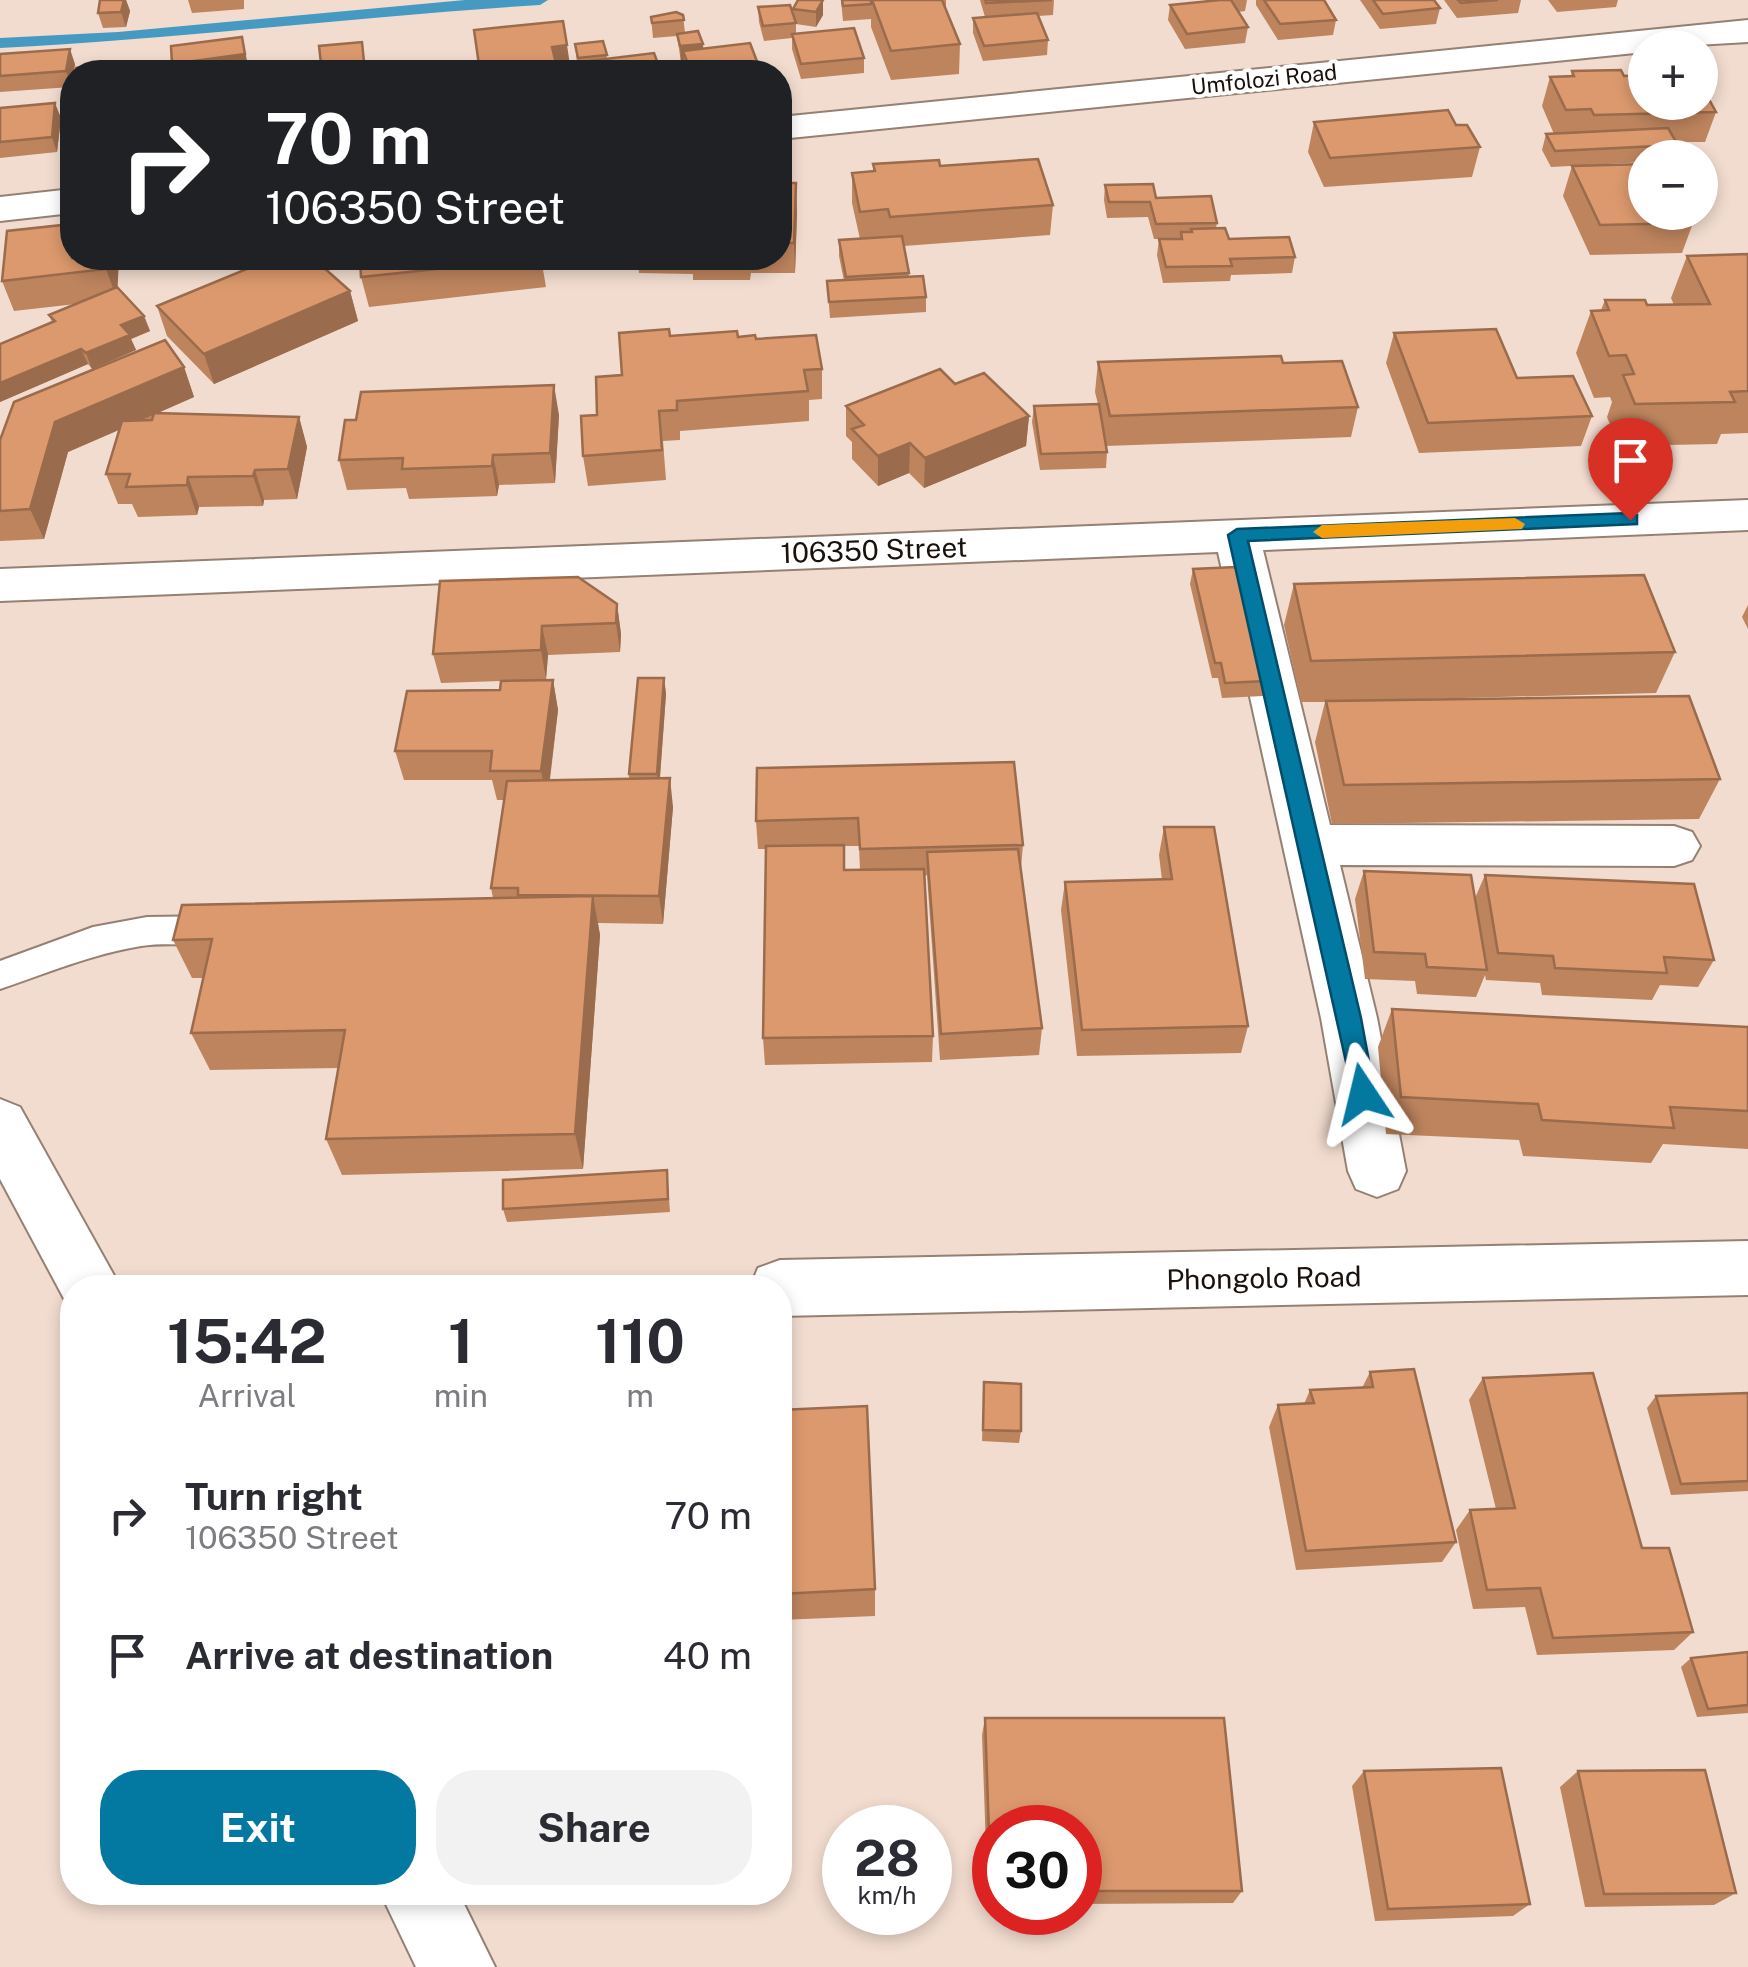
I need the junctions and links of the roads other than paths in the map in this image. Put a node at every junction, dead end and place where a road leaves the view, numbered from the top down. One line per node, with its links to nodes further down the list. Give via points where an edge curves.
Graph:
1 (1748, 31): 2 (street, Umfolozi Road)
2 (792, 127)
3 (60, 203): 4 (street)
4 (0, 209)
5 (1748, 515): 6 (street, 106350 Street)
6 (1237, 535): 7 (street, 106350 Street); 8 (street, via 1274,598)
7 (0, 586)
8 (1309, 845): 9 (street); 12 (street)
9 (1674, 846)
10 (246, 929): 11 (lane, via 129,934)
11 (0, 975)
12 (1349, 1018): 13 (street); 15 (street)
13 (1409, 1020)
14 (0, 1124): 17 (street)
15 (1378, 1171)
16 (1748, 1268): 18 (street, Phongolo Road)
17 (84, 1275)
18 (792, 1288)
19 (424, 1905): 20 (street)
20 (457, 1967)

